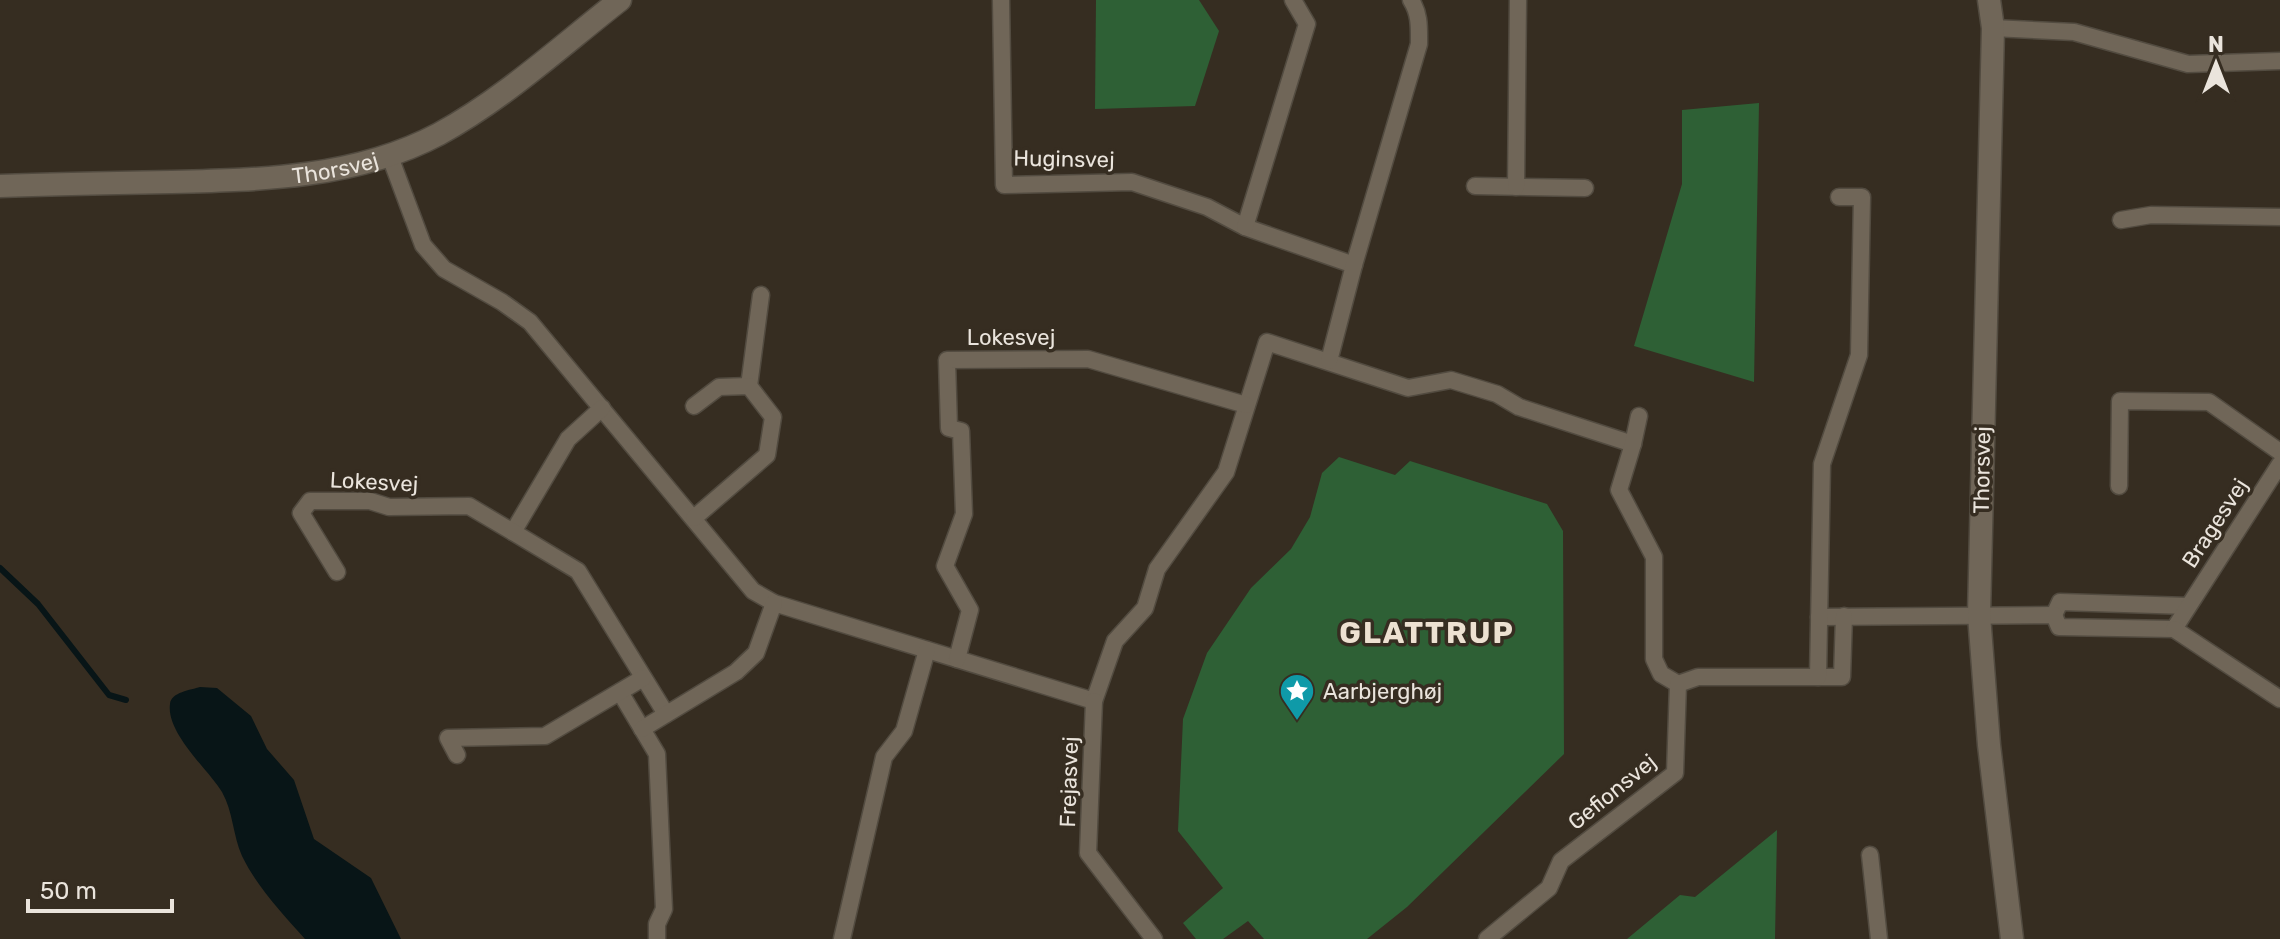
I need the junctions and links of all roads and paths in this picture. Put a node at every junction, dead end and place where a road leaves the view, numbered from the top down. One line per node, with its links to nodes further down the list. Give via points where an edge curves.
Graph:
1 (620, 0): 9 (street, Thorsvej, via 483,108)
2 (1001, 0): 17 (street, Huginsvej, via 1004,185 1132,182 1207,207)
3 (1293, 0): 17 (street, via 1307,24)
4 (1411, 0): 18 (street, via 1420,25 1419,44)
5 (1518, 0): 12 (street)
6 (1989, 0): 7 (street, Thorsvej)
7 (1993, 28): 8 (street, via 2074,32 2188,64); 35 (street, Thorsvej)
8 (2280, 61)
9 (389, 154): 10 (street, Thorsvej, via 339,169 260,180); 24 (street, via 423,245 444,269 530,322)
10 (0, 186)
11 (1475, 186): 12 (street)
12 (1516, 187): 13 (street)
13 (1585, 188)
14 (1839, 197): 38 (street, via 1862,197 1859,355 1822,464)
15 (2280, 217): 16 (street, via 2151,215)
16 (2121, 220)
17 (1245, 227): 18 (street, Huginsvej)
18 (1354, 265): 20 (street)
19 (761, 295): 21 (street)
20 (1329, 361): 22 (street, via 1267,342); 26 (street, via 1408,388 1451,380)
21 (749, 386): 23 (street, via 719,387); 30 (street, via 773,417 767,455)
22 (1246, 405): 41 (street, Lokesvej, via 1088,359 947,360 949,428 961,431 964,514 945,566 970,610); 47 (street, via 1226,472 1157,569 1145,608 1115,641)
23 (694, 406)
24 (602, 408): 30 (street); 31 (street, via 568,439)
25 (1639, 416): 26 (street)
26 (1633, 444): 44 (street, via 1619,490 1654,557 1654,659 1661,674)
27 (2280, 452): 29 (street, via 2209,402 2120,401)
28 (2280, 464): 34 (street, Bragesvej)
29 (2119, 486)
30 (694, 518): 33 (street, via 753,591)
31 (513, 532): 32 (street, Lokesvej, via 469,506 310,501 301,513); 43 (street, Lokesvej, via 578,571)
32 (337, 572)
33 (774, 603): 40 (street); 48 (street, via 756,653 736,672)
34 (2188, 606): 36 (street, via 2060,602); 39 (street, Bragesvej)
35 (1979, 615): 36 (street); 37 (street); 57 (street, Thorsvej)
36 (2054, 615): 39 (street, via 2059,627)
37 (1844, 616): 38 (street); 42 (street, via 1842,677)
38 (1819, 617): 42 (street)
39 (2174, 629): 46 (street)
40 (927, 650): 41 (street); 53 (street, via 904,731 884,757)
41 (957, 659): 47 (street)
42 (1818, 677): 44 (street, via 1698,677)
43 (643, 678): 45 (street); 48 (street, Lokesvej)
44 (1678, 684): 55 (street, Gefionsvej, via 1675,773 1561,861 1549,888)
45 (620, 692): 49 (street); 50 (street, via 545,736 448,738)
46 (2280, 699)
47 (1094, 701): 54 (street, Frejasvej, via 1088,853)
48 (666, 714): 49 (street)
49 (642, 729): 52 (street, via 657,754 664,909)
50 (457, 755)
51 (1870, 855): 56 (street)
52 (657, 939)
53 (842, 939)
54 (1154, 939)
55 (1487, 939)
56 (1879, 939)
57 (2012, 939)

